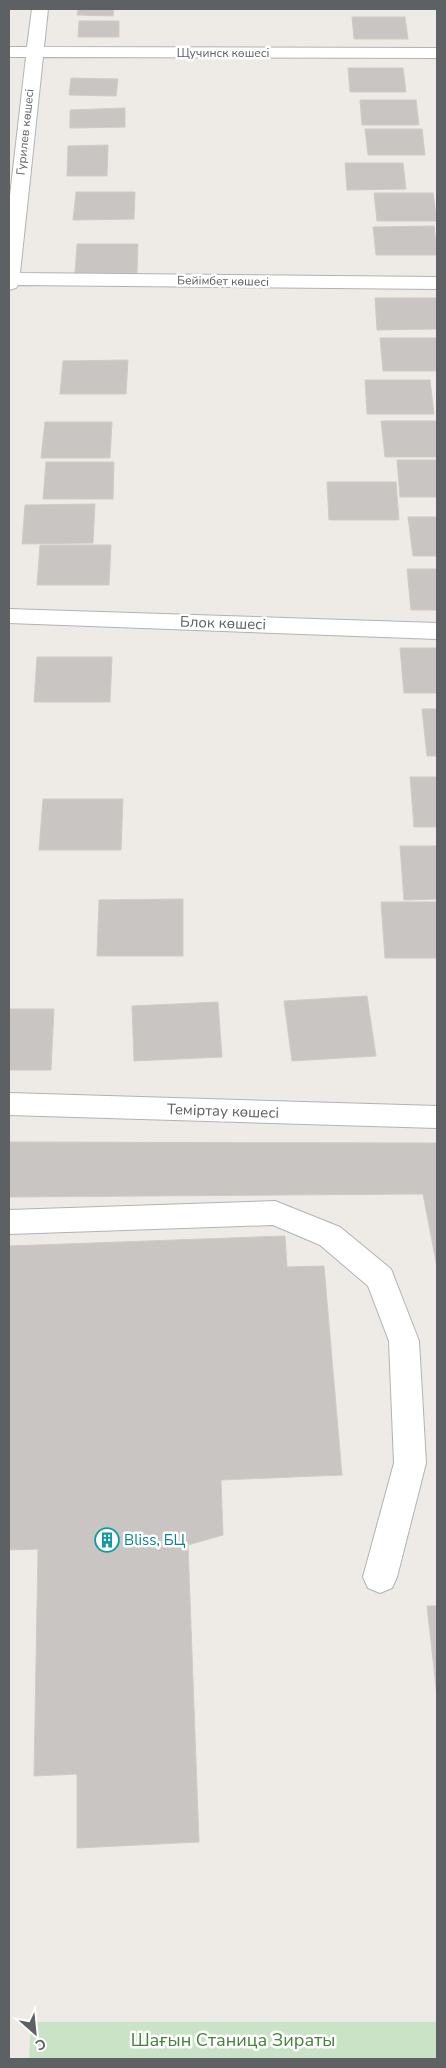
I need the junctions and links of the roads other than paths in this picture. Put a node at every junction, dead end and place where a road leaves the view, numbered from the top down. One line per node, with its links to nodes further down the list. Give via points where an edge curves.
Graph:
1 (40, 9): 3 (street, Гурилев көшесі)
2 (9, 52): 3 (street, Щучинск көшесі)
3 (34, 52): 4 (street, Щучинск көшесі); 5 (street, Гурилев көшесі)
4 (437, 54)
5 (9, 281): 6 (street, Бейімбет көшесі)
6 (437, 283)
7 (9, 616): 8 (street, Блок көшесі)
8 (437, 631)
9 (9, 1104): 10 (street, Теміртау көшесі)
10 (437, 1117)
11 (9, 1222): 12 (street, via 276,1213 330,1236 380,1278 404,1341 410,1463)
12 (380, 1577)

